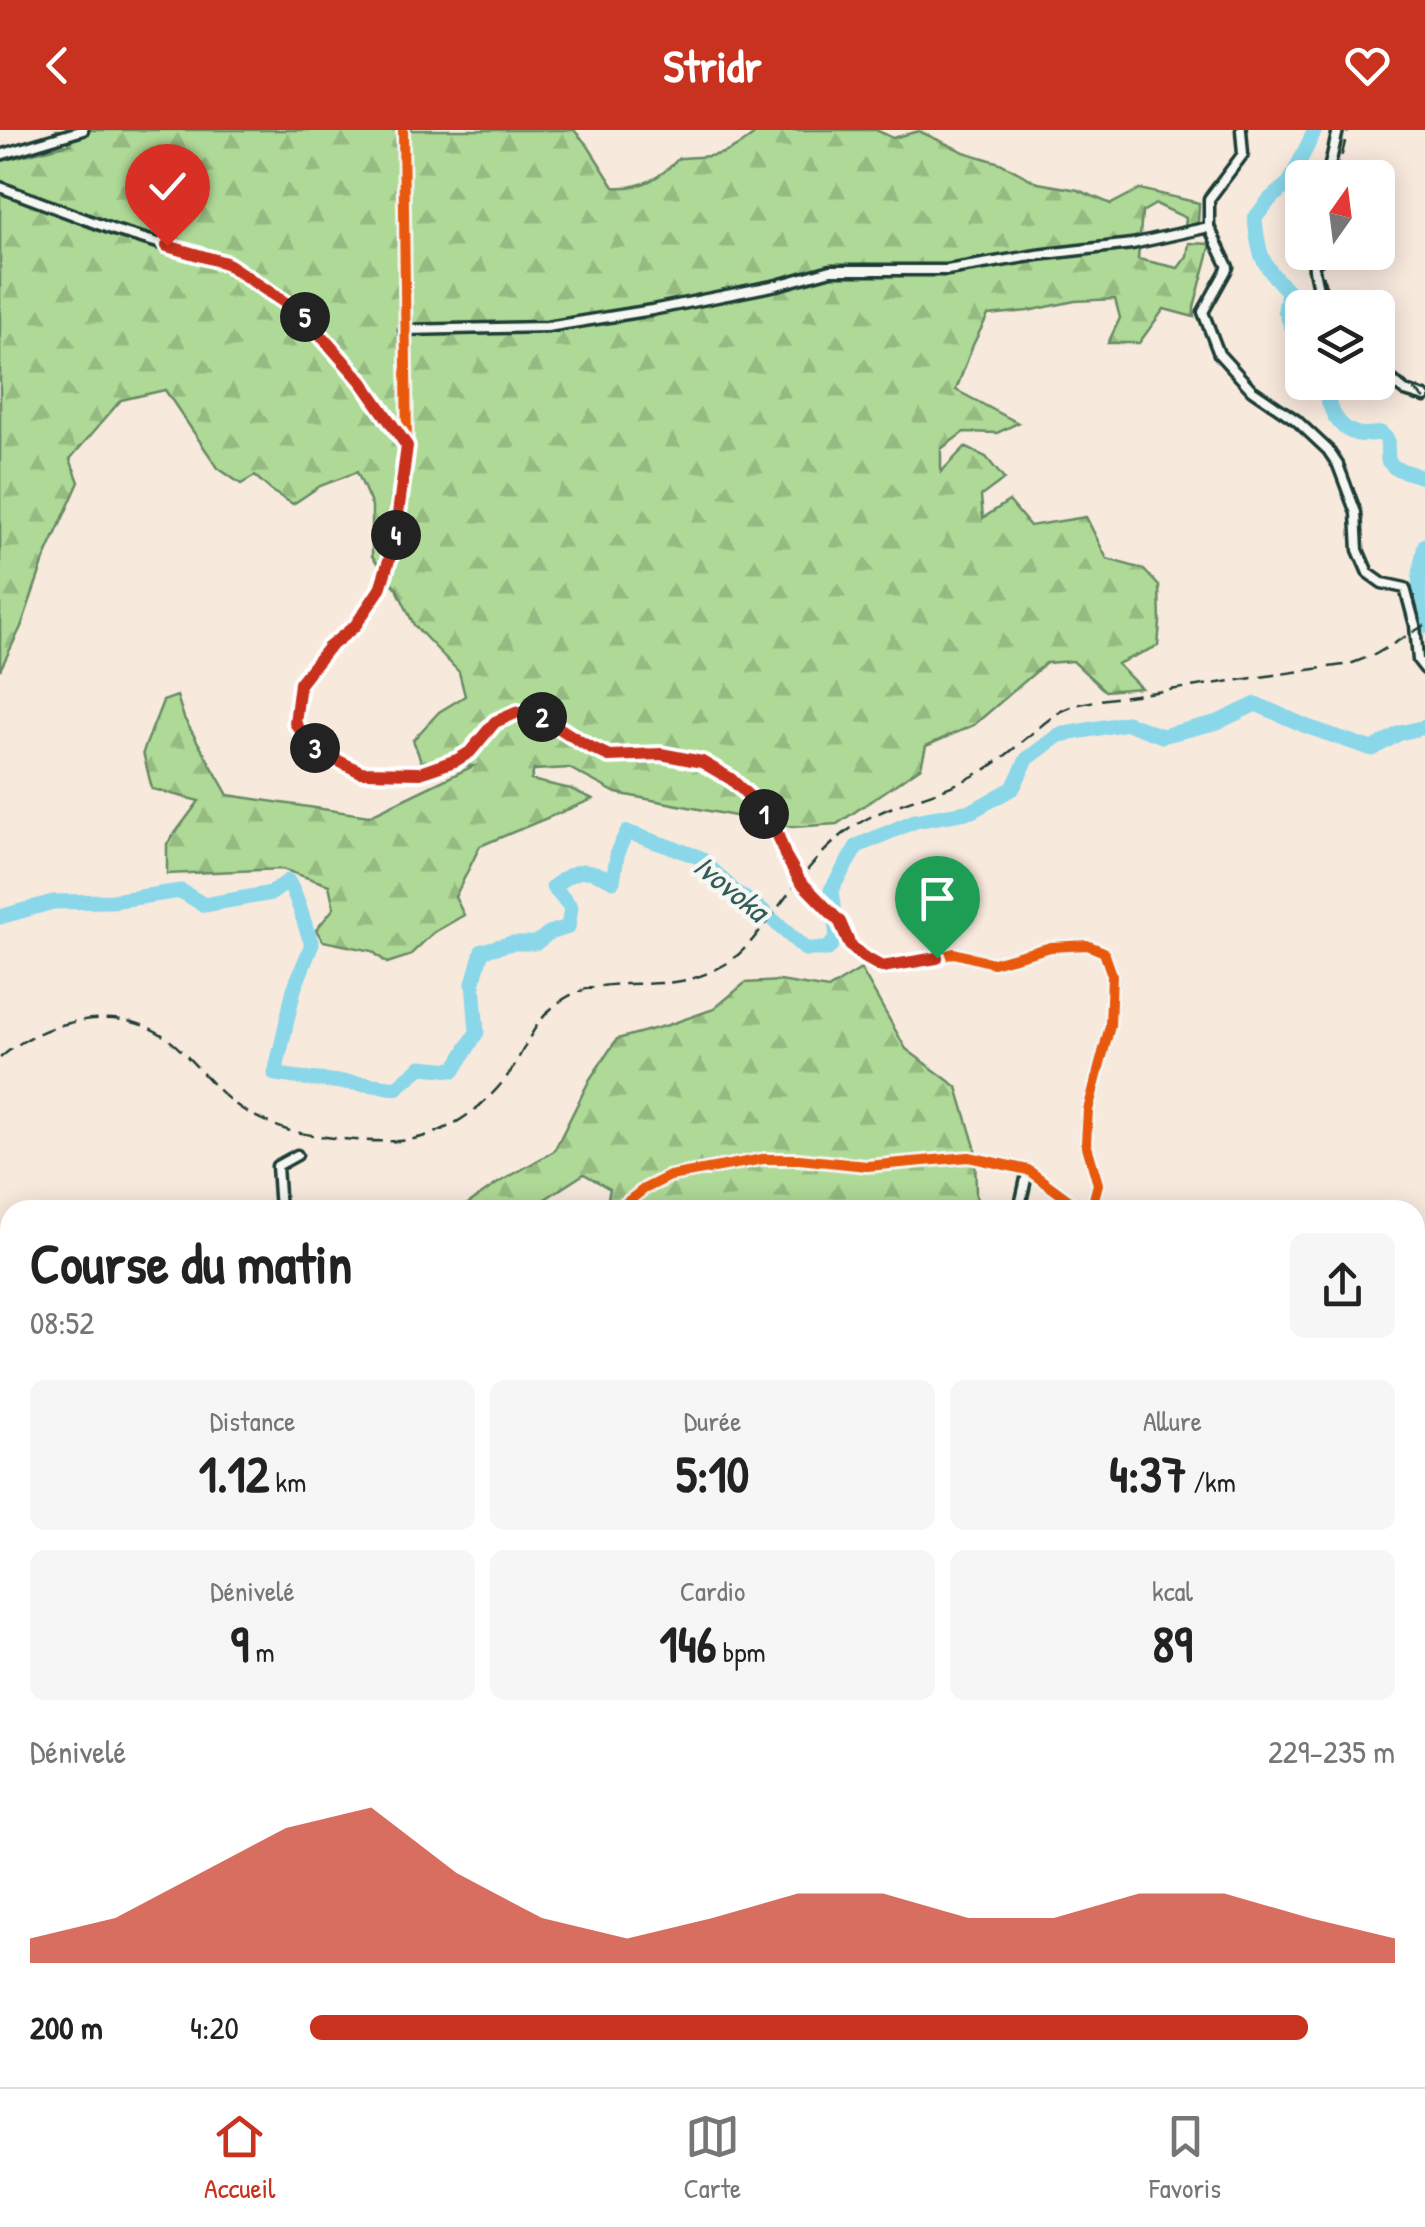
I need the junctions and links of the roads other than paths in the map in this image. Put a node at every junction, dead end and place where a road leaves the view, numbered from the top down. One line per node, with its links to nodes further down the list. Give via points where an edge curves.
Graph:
1 (83, 130): 5 (street)
2 (403, 130): 9 (street)
3 (1241, 130): 8 (street, via 1243,154 1209,199)
4 (1338, 130): 6 (street)
5 (0, 154)
6 (1332, 160)
7 (0, 187): 12 (street, via 226,263 302,314)
8 (1210, 227): 9 (street, via 947,270 831,270 546,328); 13 (street, via 1228,267 1203,312 1219,354 1338,465 1368,574 1405,588)
9 (404, 330): 12 (street)
10 (1395, 383): 11 (street)
11 (1425, 397)
12 (407, 446): 20 (street, via 394,544 380,589 300,683 295,723 316,750 361,772 420,773 470,752 495,722 518,712 540,716 609,756 661,754 702,762 731,779 776,830 800,881 840,922 850,945 882,967 954,952 993,963 1051,947 1087,945 1104,952 1112,974 1110,1026 1086,1143 1098,1184)
13 (1425, 669)
14 (297, 1155): 16 (street, via 277,1166)
15 (1028, 1170): 17 (street, via 969,1157 867,1166 763,1159 670,1176); 18 (street); 19 (street)
16 (279, 1200)
17 (630, 1200)
18 (1021, 1200)
19 (1069, 1200)
20 (1094, 1200)

